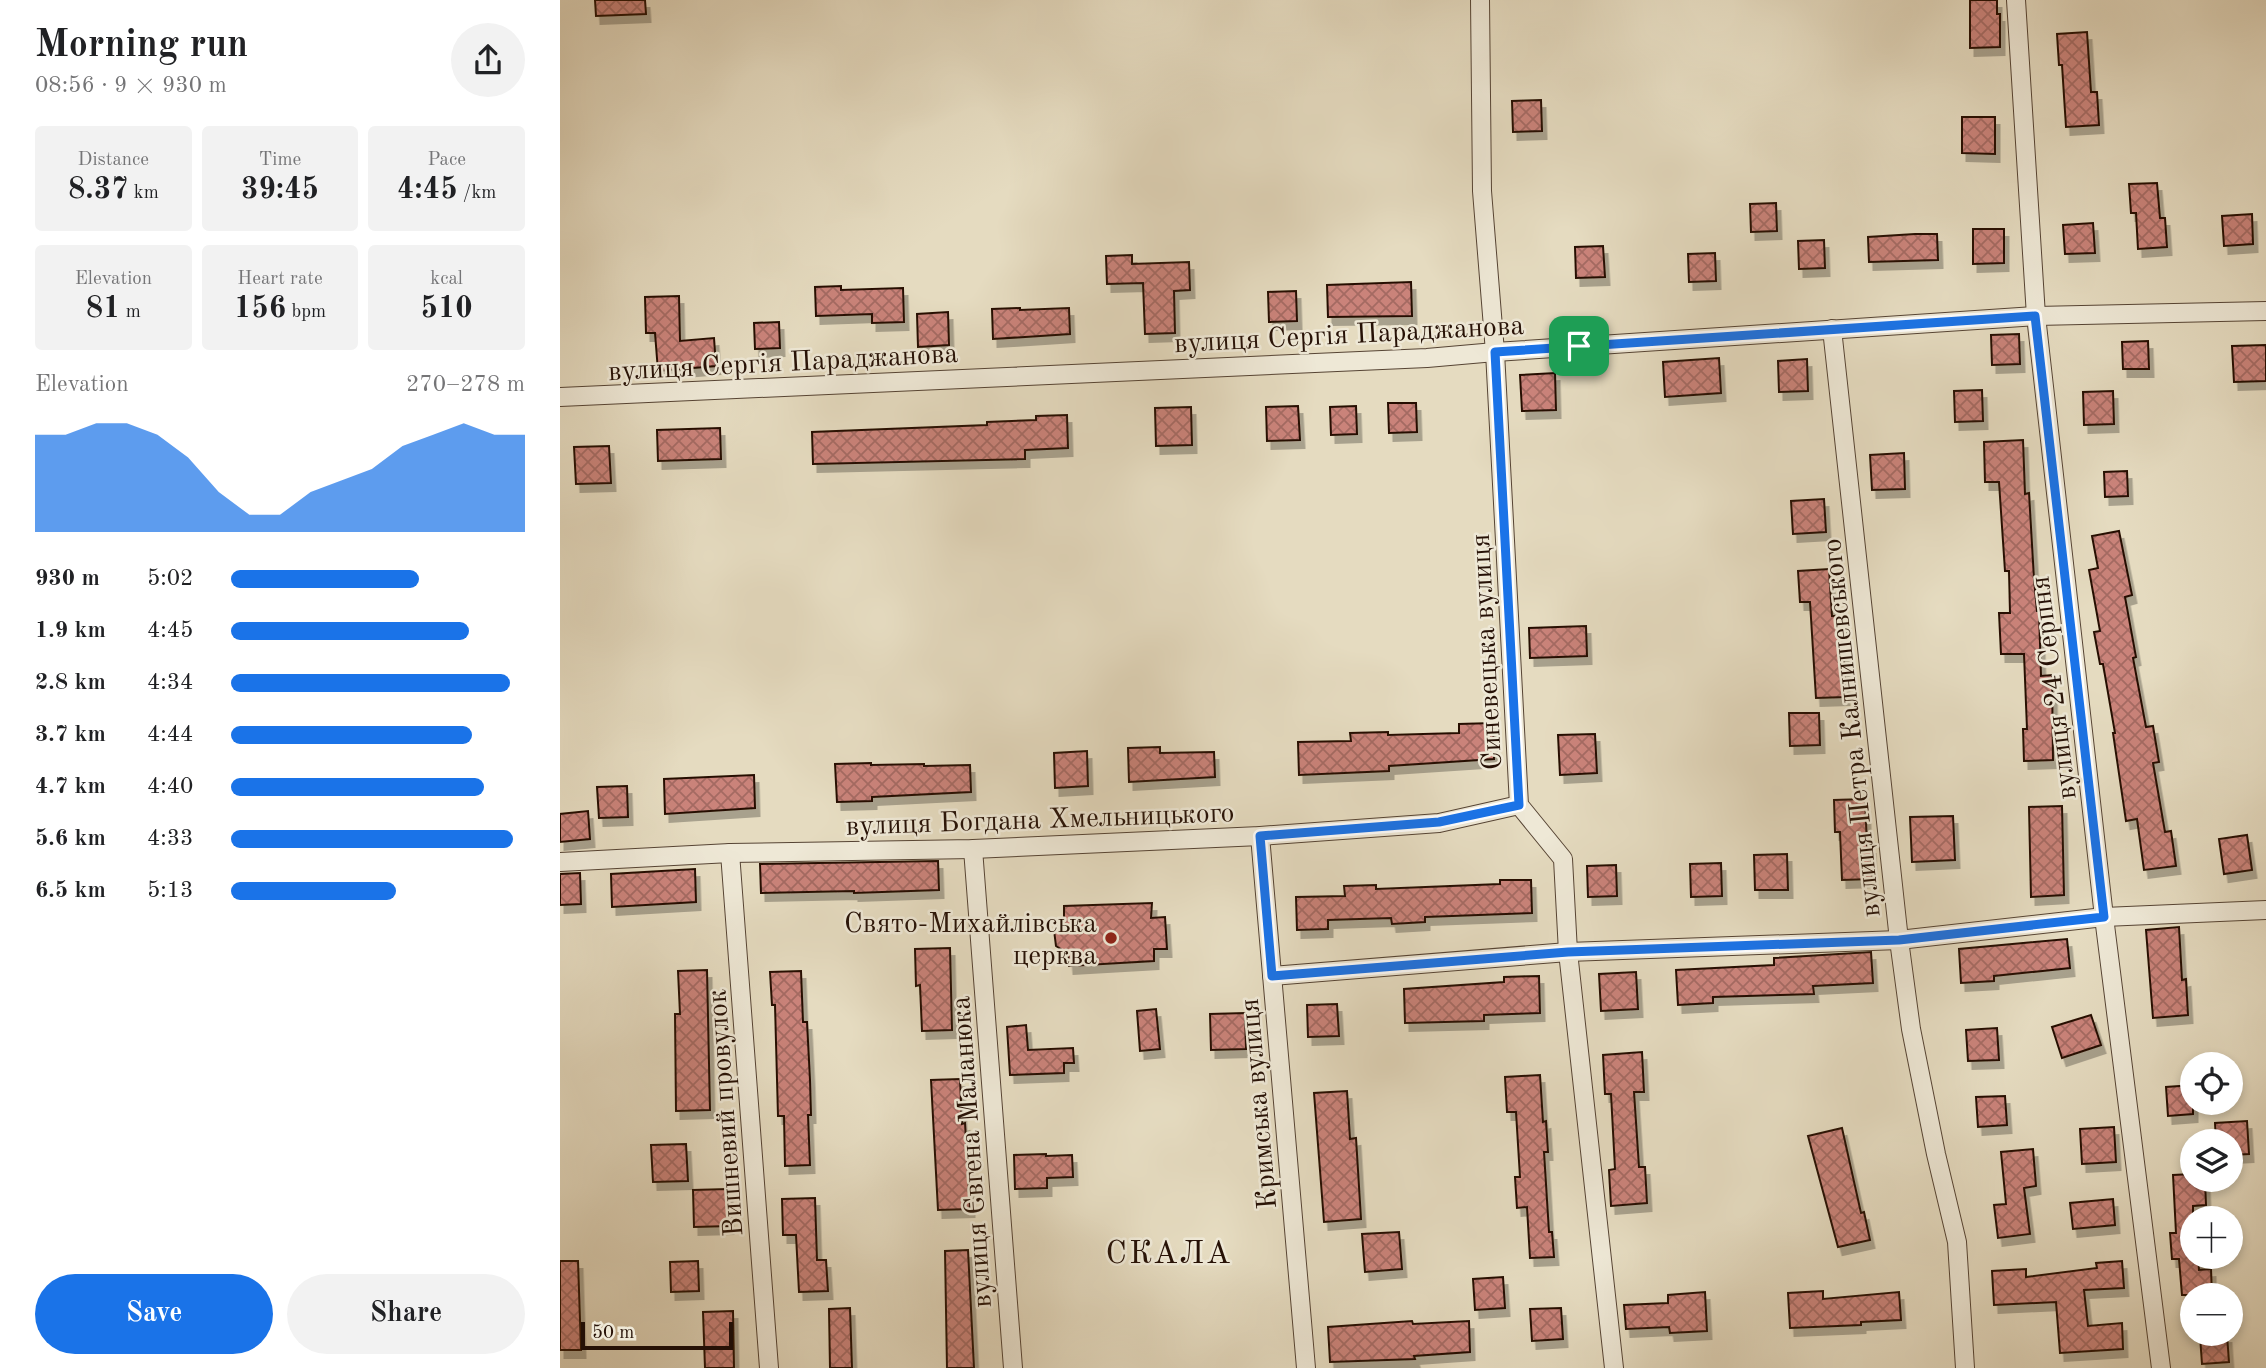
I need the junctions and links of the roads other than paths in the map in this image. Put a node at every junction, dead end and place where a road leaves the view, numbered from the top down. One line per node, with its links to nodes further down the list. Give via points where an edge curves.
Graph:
1 (1480, 0): 6 (street, Синевецька вулиця, via 1482,191)
2 (2015, 0): 4 (street, вулиця 24 Серпня)
3 (2266, 311): 4 (street, вулиця Сергія Параджанова)
4 (2035, 316): 5 (street, вулиця Сергія Параджанова); 14 (street, вулиця 24 Серпня)
5 (1832, 329): 6 (street, вулиця Сергія Параджанова); 15 (street, вулиця Петра Калнишевського)
6 (1495, 352): 7 (street, вулиця Сергія Параджанова); 8 (street, Синевецька вулиця)
7 (560, 397)
8 (1519, 805): 9 (street, вулиця Богдана Хмельницького, via 1439,822); 16 (street, Синевецька вулиця, via 1563,859)
9 (1260, 836): 10 (street, вулиця Богдана Хмельницького); 17 (street, Кримська вулиця)
10 (973, 849): 11 (street, вулиця Богдана Хмельницького); 19 (street, вулиця Євгена Маланюка)
11 (730, 853): 12 (street, вулиця Богдана Хмельницького); 18 (street, Вишневий провулок)
12 (560, 862)
13 (2266, 910): 14 (street)
14 (2104, 917): 15 (street); 23 (street, вулиця 24 Серпня)
15 (1899, 940): 16 (street); 22 (street, вулиця Петра Калнишевського, via 1936,1154 1957,1242)
16 (1568, 952): 17 (street); 21 (street, Синевецька вулиця)
17 (1272, 976): 20 (street, Кримська вулиця)
18 (769, 1368)
19 (1013, 1368)
20 (1306, 1368)
21 (1614, 1368)
22 (1965, 1368)
23 (2161, 1368)

